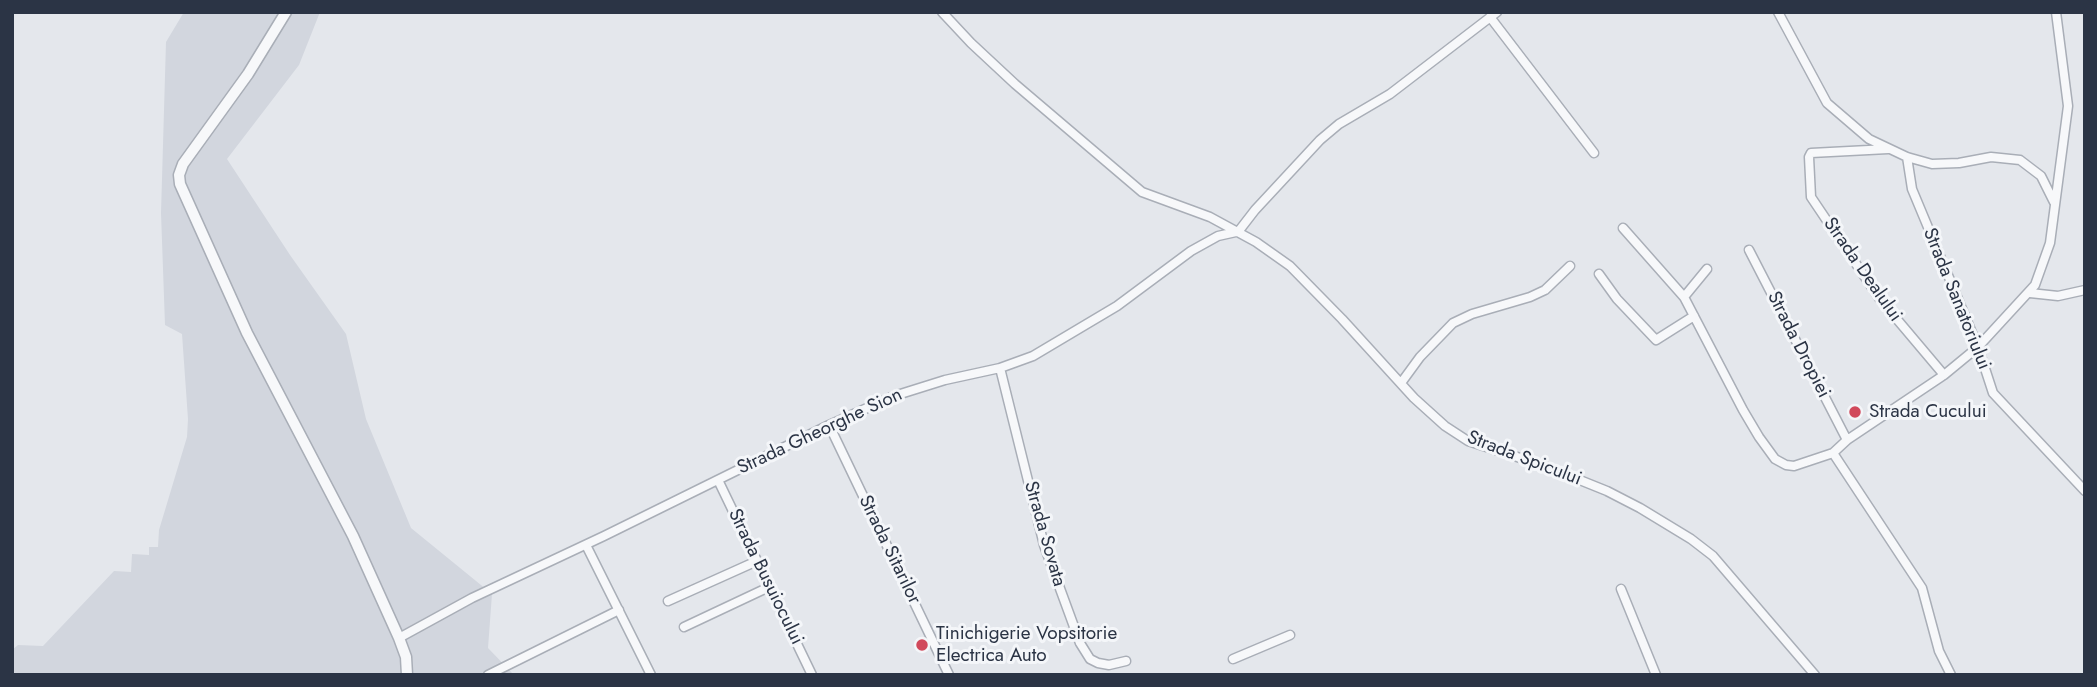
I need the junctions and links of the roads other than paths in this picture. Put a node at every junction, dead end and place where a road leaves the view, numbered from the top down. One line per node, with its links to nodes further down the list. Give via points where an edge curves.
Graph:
1 (286, 12): 37 (street, via 183,164 180,184 247,333 353,536)
2 (942, 12): 11 (street, Strada Spicului, via 1015,84 1142,192)
3 (1778, 12): 6 (street, via 1827,103)
4 (2056, 12): 9 (street, via 2068,106)
5 (1494, 15): 7 (street); 11 (street, via 1320,140)
6 (1889, 149): 8 (street); 22 (street, Strada Dealului, via 1811,153 1812,199 1879,298)
7 (1594, 153)
8 (1907, 157): 9 (street, via 1946,164 1992,157 2020,160 2041,176); 20 (street, Strada Sanatoriului, via 1912,189)
9 (2054, 202): 17 (street, via 2048,253)
10 (1623, 228): 18 (street)
11 (1238, 232): 21 (street, Strada Gheorghe Sion, via 1218,236 1191,251 1117,306 1033,356); 23 (street, Strada Spicului, via 1290,266)
12 (1749, 250): 25 (street, Strada Dropiei)
13 (1570, 266): 23 (street, via 1530,298 1453,323)
14 (1707, 269): 18 (street)
15 (1599, 274): 19 (street, via 1657,340)
16 (2085, 290): 17 (street, via 2058,296)
17 (2030, 293): 20 (street)
18 (1684, 297): 19 (street)
19 (1694, 316): 26 (street, via 1775,459 1786,465 1802,464)
20 (1978, 347): 22 (street); 28 (street, Strada Sanatoriului, via 1999,401)
21 (1000, 368): 24 (street, Strada Gheorghe Sion, via 894,396); 39 (street, Strada Sovata, via 1044,545 1080,643 1098,663)
22 (1944, 375): 25 (street)
23 (1401, 383): 47 (street, Strada Spicului, via 1445,426 1468,441 1607,491 1692,539)
24 (829, 425): 27 (street, Strada Gheorghe Sion); 45 (street, Strada Sitarilor)
25 (1847, 440): 26 (street)
26 (1833, 453): 48 (street, via 1922,588 1939,651)
27 (718, 480): 29 (street, Strada Gheorghe Sion); 30 (street, Strada Busuiocului)
28 (2085, 491)
29 (586, 545): 34 (street); 37 (street, Strada Gheorghe Sion, via 472,598)
30 (757, 561): 31 (street, Strada Busuiocului); 33 (street)
31 (769, 587): 35 (street); 44 (street, Strada Busuiocului)
32 (1621, 589): 46 (street)
33 (668, 601)
34 (619, 610): 40 (street); 42 (street)
35 (684, 627)
36 (1290, 635): 38 (street)
37 (400, 638): 41 (street)
38 (1233, 659)
39 (1126, 661)
40 (650, 673): 43 (street)
41 (407, 675)
42 (488, 675)
43 (640, 675)
44 (812, 675)
45 (949, 675)
46 (1656, 675)
47 (1815, 675)
48 (1951, 675)

